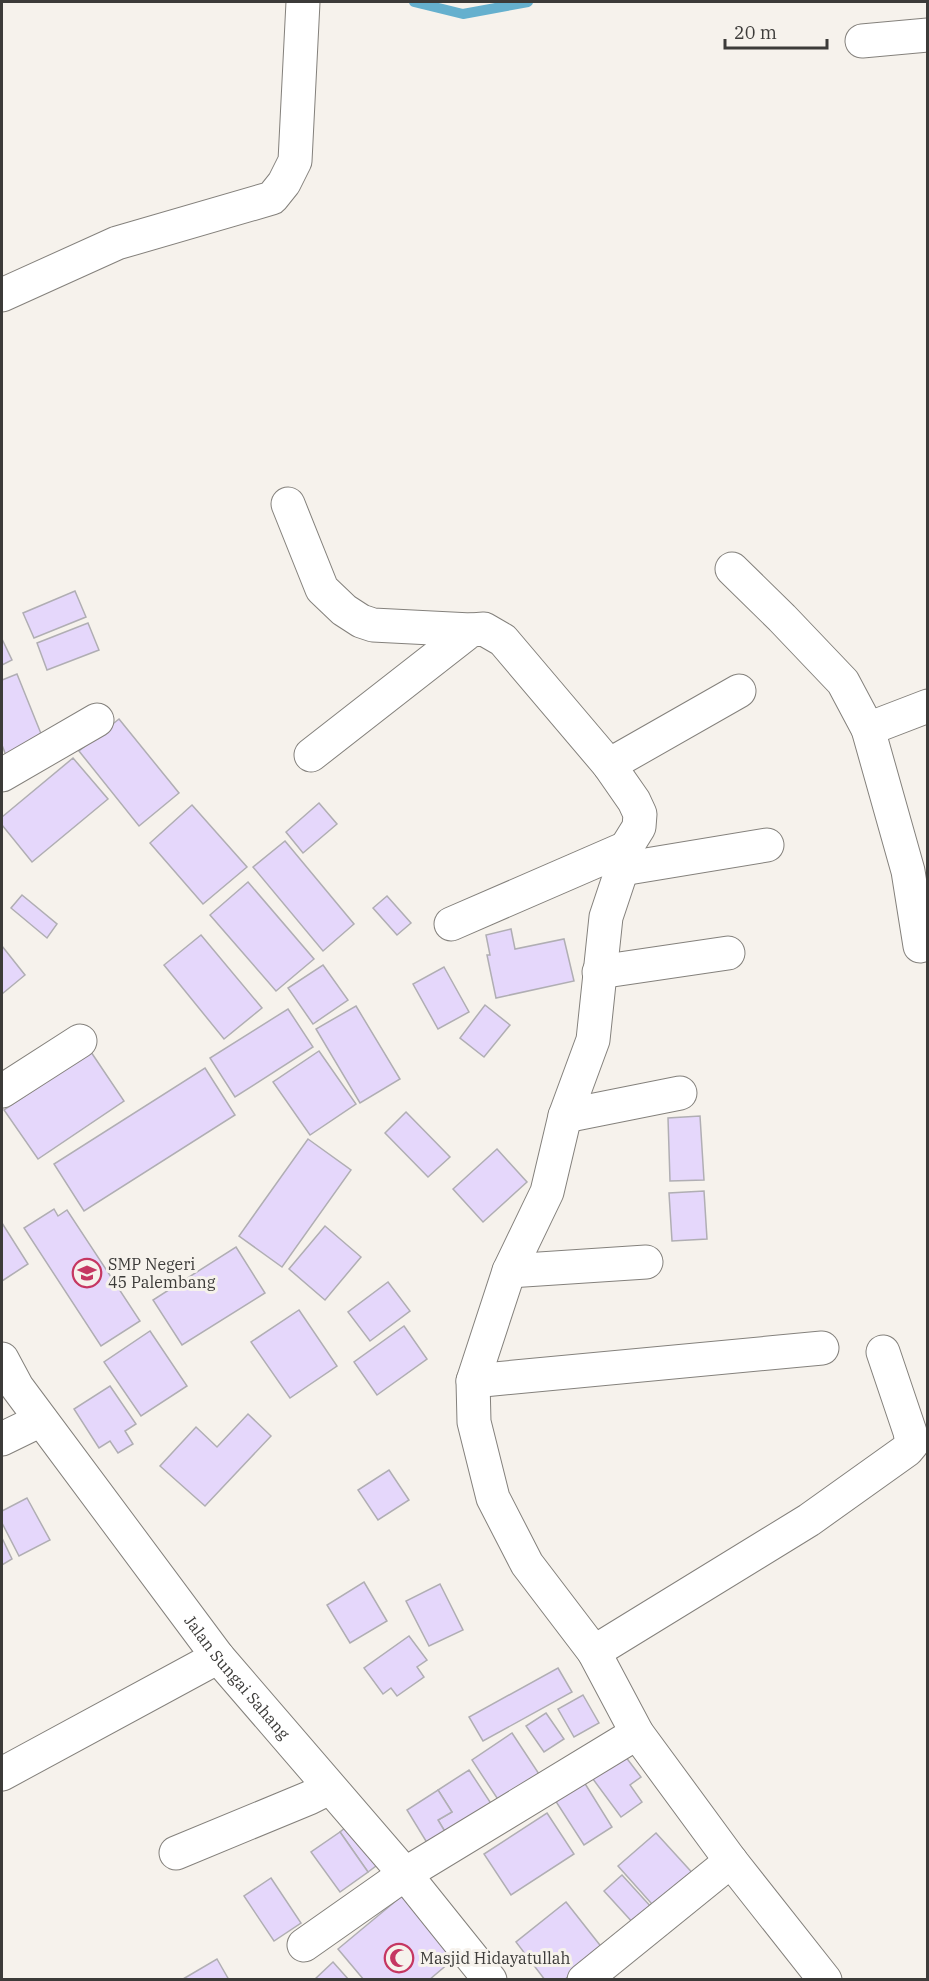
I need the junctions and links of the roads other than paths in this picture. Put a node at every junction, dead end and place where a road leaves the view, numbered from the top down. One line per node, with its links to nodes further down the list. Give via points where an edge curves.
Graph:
1 (303, 2): 4 (street, via 295,161 272,198 117,243)
2 (927, 35): 3 (street)
3 (862, 41)
4 (2, 295)
5 (288, 504): 7 (street, via 322,589 344,610 373,625)
6 (732, 568): 11 (street, via 843,682)
7 (471, 630): 12 (street); 13 (street, via 484,629 503,640)
8 (739, 691): 13 (street)
9 (927, 706): 11 (street)
10 (98, 720): 14 (street)
11 (868, 729): 18 (street, via 908,871)
12 (311, 754)
13 (609, 765): 16 (street, via 640,814 639,827)
14 (2, 775)
15 (767, 845): 16 (street)
16 (624, 858): 17 (street); 20 (street, via 606,918)
17 (451, 924)
18 (921, 946)
19 (728, 953): 20 (street)
20 (599, 972): 24 (street, via 593,1041)
21 (80, 1041): 22 (street)
22 (2, 1091)
23 (680, 1093): 24 (street)
24 (566, 1116): 26 (street, via 547,1192)
25 (646, 1262): 26 (street)
26 (509, 1271): 30 (street)
27 (822, 1348): 30 (street)
28 (884, 1352): 33 (street, via 910,1432 912,1444 907,1450 809,1520)
29 (2, 1359): 31 (street, Jalan Sungai Sahang)
30 (472, 1381): 33 (street, via 474,1422 493,1498 527,1564)
31 (41, 1420): 32 (street); 34 (street, Jalan Sungai Sahang)
32 (2, 1439)
33 (594, 1652): 35 (street)
34 (218, 1657): 36 (street); 37 (street, Jalan Sungai Sahang)
35 (637, 1733): 39 (street); 40 (street)
36 (2, 1774)
37 (329, 1788): 38 (street); 40 (street, Jalan Sungai Sahang)
38 (176, 1853)
39 (731, 1861): 43 (street); 44 (street)
40 (405, 1874): 41 (street); 42 (street, Jalan Sungai Sahang)
41 (304, 1945)
42 (490, 1980)
43 (584, 1980)
44 (825, 1980)

